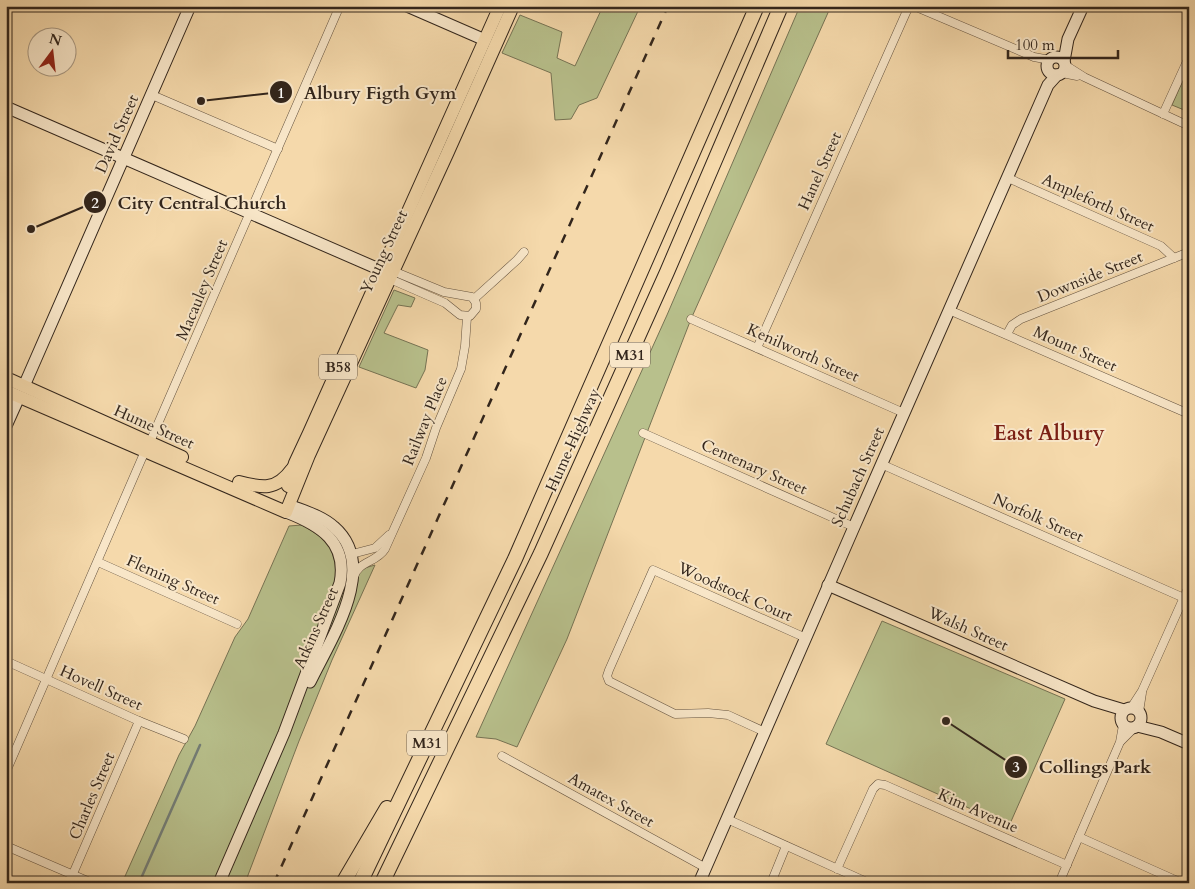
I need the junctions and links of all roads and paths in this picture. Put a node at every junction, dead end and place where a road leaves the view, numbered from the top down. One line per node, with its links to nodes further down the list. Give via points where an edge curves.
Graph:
1 (190, 6): 14 (street, David Street)
2 (500, 6): 11 (main road, Young Street / B58)
3 (512, 6): 11 (main road, Young Street / B58)
4 (758, 6): 54 (highway, Hume Highway / M31)
5 (781, 6): 60 (highway, Hume Highway / M31, via 541,554)
6 (909, 6): 33 (street, Hanel Street)
7 (914, 6): 13 (street)
8 (1083, 6): 13 (street)
9 (415, 7): 11 (street)
10 (339, 8): 18 (street, Macauley Street)
11 (490, 39): 25 (main road, Young Street / B58, via 430,166)
12 (1189, 57): 16 (street)
13 (1056, 66): 16 (street); 20 (street, Schubach Street)
14 (152, 95): 18 (street); 19 (street, David Street)
15 (6, 107): 19 (street)
16 (1163, 114): 17 (street)
17 (1189, 126)
18 (278, 149): 21 (street, Macauley Street)
19 (123, 158): 21 (street); 36 (street, David Street)
20 (1008, 178): 24 (street, Ampleforth Street, via 1161,246); 29 (street, Schubach Street)
21 (250, 214): 25 (street); 41 (street, Macauley Street)
22 (524, 252): 27 (street)
23 (1189, 252): 24 (street, Downside Street)
24 (1174, 258): 32 (street, Downside Street, via 1021,319)
25 (388, 273): 26 (street); 28 (street); 42 (main road, Young Street / B58); 45 (main road, Young Street / B58)
26 (462, 296): 27 (street); 28 (street, via 457,300)
27 (474, 299): 30 (street, via 476,309)
28 (456, 310): 30 (street)
29 (949, 310): 32 (street, Mount Street); 37 (street, Schubach Street)
30 (467, 316): 47 (street, Railway Place, via 461,370)
31 (691, 319): 33 (street, Kenilworth Street)
32 (1007, 334): 38 (street, Mount Street)
33 (757, 348): 37 (street, Kenilworth Street)
34 (6, 378): 36 (main road, Hume Street / B58)
35 (6, 391): 36 (main road, Hume Street / B58)
36 (22, 391): 39 (street, David Street); 41 (main road, Hume Street / B58)
37 (904, 413): 43 (street, Schubach Street)
38 (1189, 414)
39 (6, 426)
40 (643, 433): 46 (street, Centenary Street)
41 (148, 447): 44 (main road, Hume Street / B58); 45 (main road, Hume Street / B58, via 165,458); 49 (street, Macauley Street)
42 (296, 463): 44 (main road, B58, via 284,479 269,486); 45 (main road, Young Street / B58)
43 (881, 464): 46 (street, Schubach Street); 53 (street, Norfolk Street)
44 (239, 482): 45 (main road, Hume Street / B58)
45 (284, 507): 48 (street, Atkins Street, via 332,524); 56 (street, Atkins Street, via 324,532 341,560 340,583)
46 (854, 527): 50 (street, Schubach Street)
47 (392, 532): 48 (street, Railway Place, via 378,546); 52 (street, Railway Place, via 381,555 358,568)
48 (352, 554): 52 (street, Atkins Street); 56 (street, via 344,592)
49 (98, 562): 55 (street, Fleming Street); 59 (street, Macauley Street)
50 (828, 586): 57 (street, Schubach Street); 61 (street, Walsh Street)
51 (1189, 586): 53 (street)
52 (352, 587): 64 (street, Atkins Street, via 340,620)
53 (1184, 598): 61 (street)
54 (493, 603): 80 (highway, via 398,790); 81 (highway, Hume Highway / M31)
55 (237, 624)
56 (321, 635): 64 (street, Atkins Street)
57 (806, 638): 63 (street, Schubach Street); 63 (street, Woodstock Court, via 652,568 605,679 675,714 722,714)
58 (6, 661): 59 (street, Hovell Street)
59 (46, 678): 62 (street, Hovell Street); 68 (street, Macauley Street)
60 (470, 699): 82 (highway, Hume Highway / M31); 83 (highway, via 459,732)
61 (1131, 718): 66 (street, Walsh Street); 70 (street)
62 (139, 720): 65 (street, Hovell Street); 76 (street, Charles Street)
63 (765, 732): 69 (street, Schubach Street)
64 (284, 733): 79 (street, Atkins Street)
65 (184, 739)
66 (1189, 744)
67 (502, 756): 74 (street, Amatex Street)
68 (6, 772)
69 (727, 819): 72 (street); 74 (street, Schubach Street)
70 (1079, 837): 73 (street); 88 (street)
71 (6, 846): 76 (street)
72 (786, 846): 75 (street); 85 (street)
73 (1067, 865): 75 (street, Kim Avenue, via 878,784); 87 (street)
74 (706, 868): 84 (street, Schubach Street)
75 (838, 869): 86 (street)
76 (73, 875): 77 (street, Charles Street); 78 (street)
77 (69, 883)
78 (92, 883)
79 (219, 883)
80 (343, 883)
81 (360, 883)
82 (382, 883)
83 (393, 883)
84 (700, 883)
85 (770, 883)
86 (869, 883)
87 (1059, 883)
88 (1182, 883)

